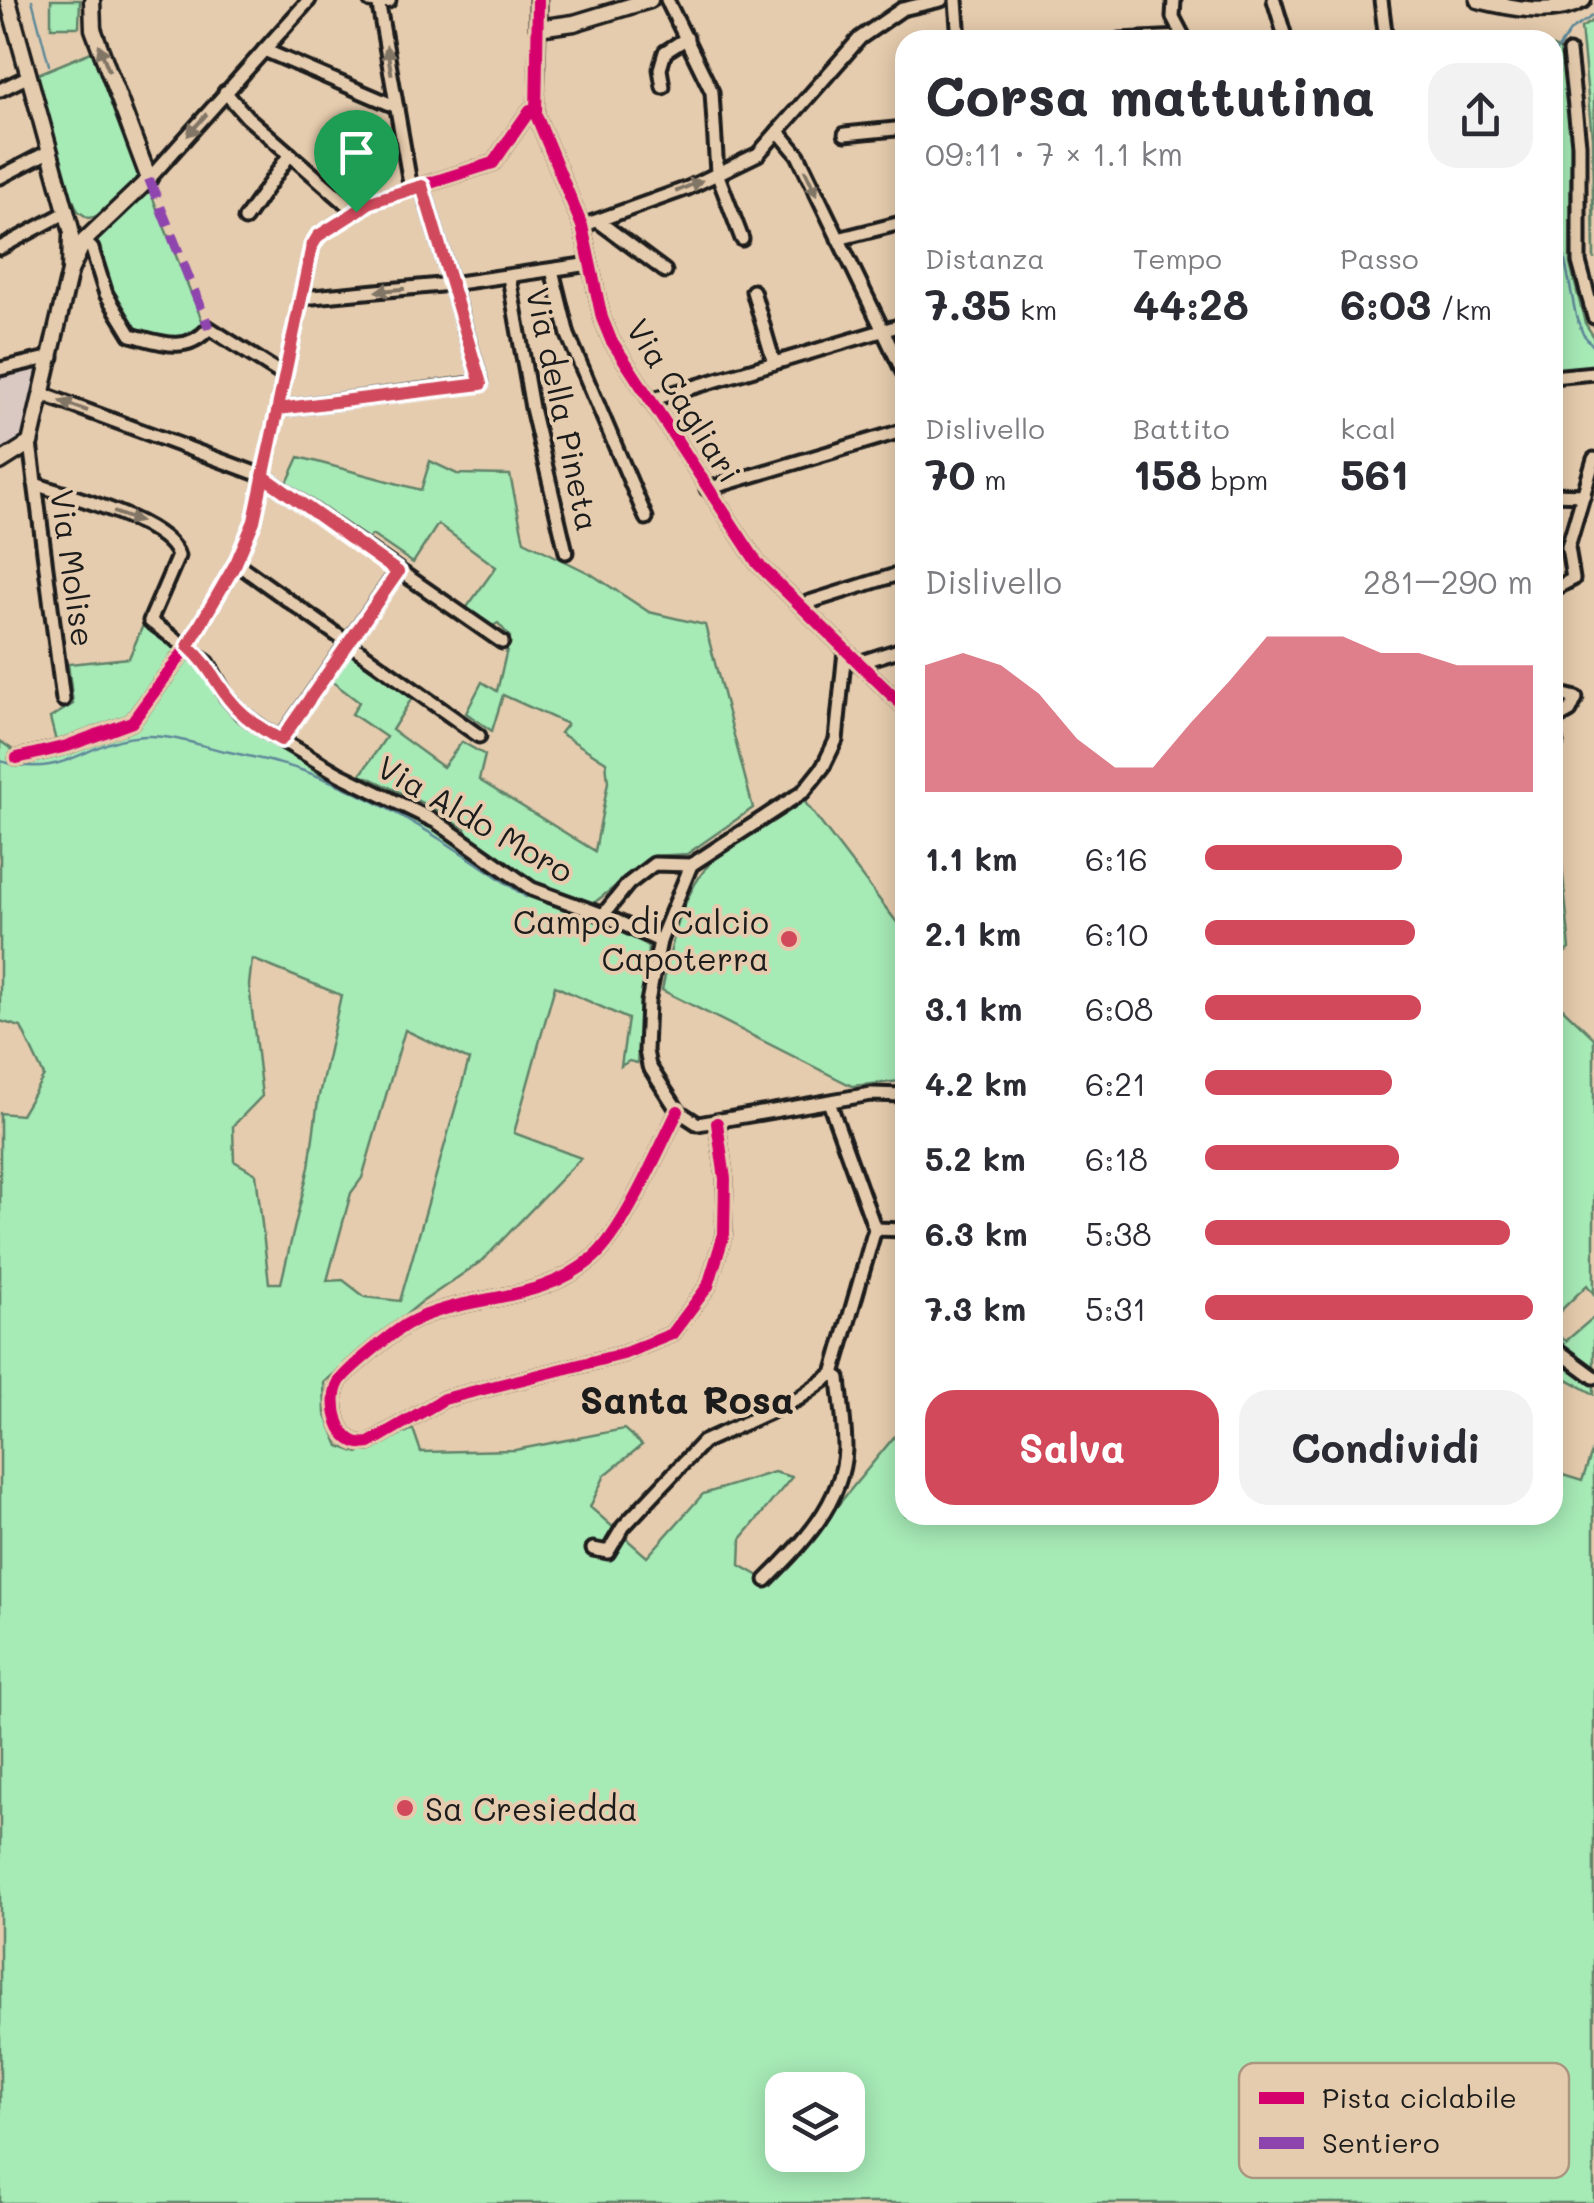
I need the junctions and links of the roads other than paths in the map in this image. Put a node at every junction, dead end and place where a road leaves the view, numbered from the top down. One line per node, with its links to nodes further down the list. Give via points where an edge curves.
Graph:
1 (92, 0): 38 (street, one-way to 1, via 93,29)
2 (309, 0): 21 (street)
3 (379, 0): 27 (street, one-way to 3)
4 (538, 0): 15 (street, Via Cagliari)
5 (650, 0): 15 (street)
6 (667, 0): 20 (street)
7 (941, 0): 30 (street, via 902,9 860,38)
8 (956, 0): 16 (street)
9 (1174, 0): 17 (street)
10 (1274, 0): 18 (street)
11 (1381, 0): 19 (street)
12 (1478, 0): 13 (street, via 1508,8 1569,8)
13 (1583, 0)
14 (6, 5): 23 (street)
15 (538, 28): 28 (street, Via Cagliari)
16 (958, 30)
17 (1180, 30)
18 (1283, 30)
19 (1385, 30)
20 (687, 38): 24 (street, via 664,52); 36 (street, via 712,92)
21 (264, 50): 26 (street); 27 (street)
22 (1570, 52): 57 (street, via 1580,144 1578,262)
23 (29, 76): 25 (street); 34 (street)
24 (663, 87)
25 (0, 90)
26 (226, 92): 35 (street); 38 (street, one-way to 38)
27 (397, 107): 39 (street)
28 (534, 109): 39 (street, via 493,163); 45 (street, Via Cagliari)
29 (895, 129): 31 (street)
30 (778, 131): 32 (street); 33 (street)
31 (845, 134)
32 (790, 145): 33 (street); 47 (street, one-way to 47)
33 (762, 149): 36 (street)
34 (50, 151): 37 (street); 40 (street)
35 (290, 154): 41 (street); 42 (street)
36 (717, 173): 43 (street, one-way to 36); 48 (street)
37 (0, 177)
38 (149, 179): 46 (street, via 104,222)
39 (416, 187): 41 (street); 54 (street)
40 (66, 206): 46 (street); 49 (street)
41 (356, 212): 56 (street, via 318,236)
42 (245, 219)
43 (598, 221): 45 (street); 52 (street)
44 (895, 224): 47 (street)
45 (582, 226): 50 (street, Via Cagliari)
46 (80, 233): 61 (street); 65 (street, via 131,335 169,347 209,328)
47 (838, 238): 59 (street)
48 (742, 239)
49 (0, 248)
50 (590, 264): 51 (street); 68 (street, Via Cagliari, via 611,340)
51 (552, 270): 53 (street); 79 (street, via 568,335)
52 (665, 271)
53 (509, 277): 54 (street); 80 (street, Via della Pineta)
54 (450, 284): 56 (street, one-way to 56); 69 (street, via 481,384)
55 (753, 291): 62 (street)
56 (302, 298): 65 (street)
57 (1594, 317)
58 (895, 327): 59 (street)
59 (882, 331): 60 (street); 62 (street)
60 (895, 356)
61 (52, 357): 63 (street); 67 (street)
62 (774, 363): 68 (street)
63 (0, 369)
64 (1594, 373): 66 (street)
65 (284, 375): 69 (street)
66 (1563, 375)
67 (42, 394): 71 (street); 74 (street, one-way to 67)
68 (650, 400): 76 (street, Via Cagliari)
69 (278, 409): 74 (street)
70 (895, 433): 76 (street)
71 (30, 443): 73 (street); 75 (street, Via Molise)
72 (1594, 459): 78 (street)
73 (0, 462)
74 (263, 476): 81 (street); 82 (street)
75 (35, 484): 88 (street, Via Aldo Moro, one-way to 88, via 144,524 171,542 178,556 150,621); 94 (street, Via Molise)
76 (707, 489): 85 (street, Via Cagliari, via 758,564)
77 (1563, 494): 78 (street)
78 (1584, 495): 84 (street, via 1568,548 1573,579)
79 (646, 518)
80 (566, 552)
81 (236, 563): 87 (street); 88 (street)
82 (398, 572): 86 (street); 87 (street)
83 (895, 575): 85 (street)
84 (1563, 584)
85 (800, 605): 89 (street, Via Cagliari)
86 (502, 642)
87 (347, 644): 96 (street); 97 (street)
88 (188, 646): 97 (street, Via Aldo Moro, via 241,713); 98 (street, via 132,722)
89 (845, 651): 91 (street, Via Cagliari); 99 (street, via 836,740 822,768 802,792)
90 (895, 651): 91 (street)
91 (858, 663): 93 (street, Via Cagliari)
92 (1563, 695): 95 (street, via 1576,698)
93 (895, 698)
94 (63, 700)
95 (1563, 714)
96 (479, 736)
97 (281, 740): 100 (street, Via Aldo Moro, via 437,822 532,889)
98 (16, 758)
99 (691, 865): 100 (street, via 654,864); 101 (street)
100 (603, 915): 101 (street, Via Aldo Moro)
101 (660, 941): 104 (street, via 646,1051)
102 (895, 1095): 103 (street)
103 (829, 1102): 105 (street); 106 (street)
104 (678, 1111): 105 (street, via 698,1124); 105 (street, via 598,1254 518,1296 435,1311 405,1324 340,1381 341,1431 352,1443 370,1443 444,1399 622,1354 672,1334 708,1286 724,1234 726,1179)
105 (717, 1123)
106 (874, 1229): 107 (street); 109 (street)
107 (895, 1230)
108 (1563, 1354): 110 (street)
109 (833, 1374): 111 (street, via 798,1399 703,1442 608,1552); 112 (street, via 839,1378 845,1452 836,1488 810,1536)
110 (1594, 1377)
111 (592, 1550)
112 (766, 1580)

